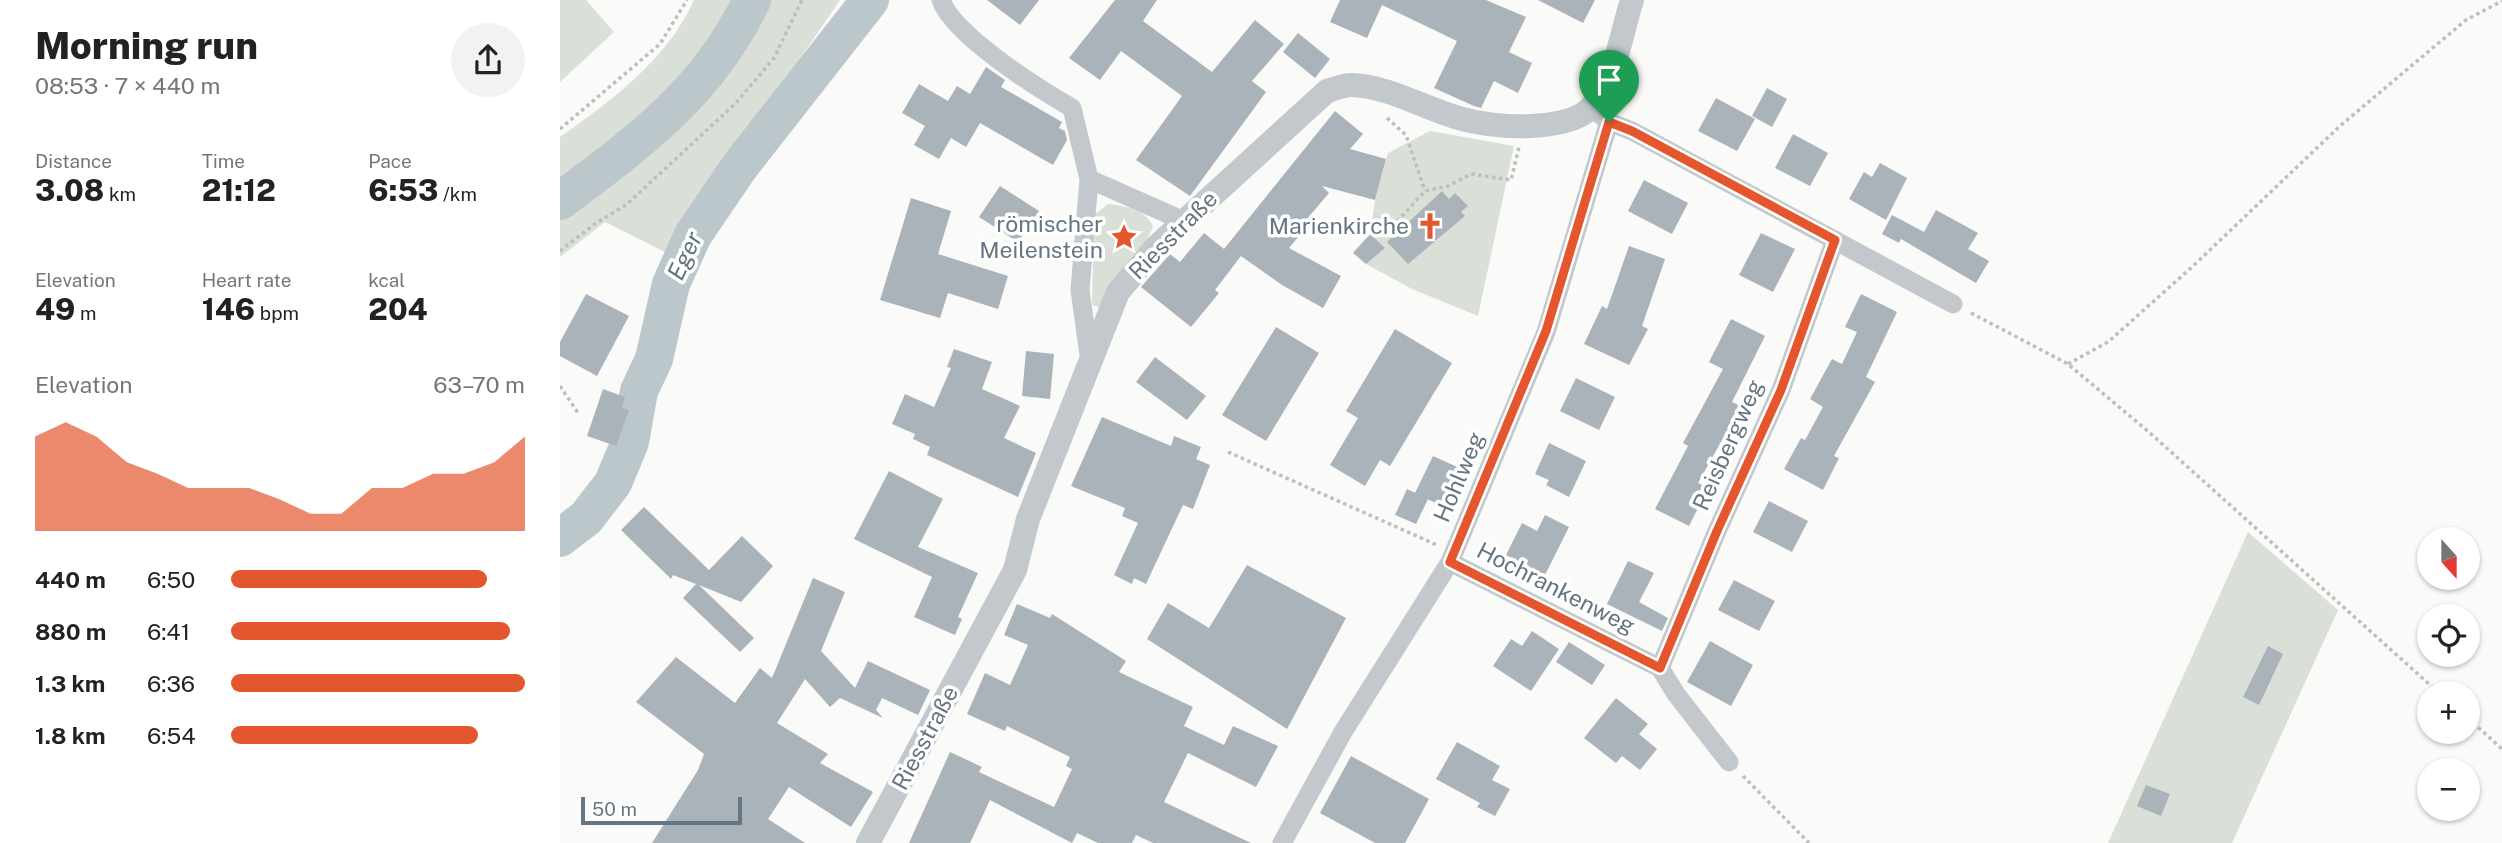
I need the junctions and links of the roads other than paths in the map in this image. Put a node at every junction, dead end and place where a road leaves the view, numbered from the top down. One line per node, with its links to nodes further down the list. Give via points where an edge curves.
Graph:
1 (941, 0): 4 (street, via 959,28 1072,108)
2 (1632, 0): 3 (street)
3 (1600, 115): 5 (street, Riesstraße, via 1524,125 1475,122 1350,85 1327,91); 6 (street); 9 (street, Hohlweg, via 1546,331)
4 (1089, 179): 5 (street); 8 (street, via 1080,290)
5 (1184, 221): 8 (street, Riesstraße, via 1118,292)
6 (1835, 240): 7 (street); 10 (street, Reisbergweg, via 1781,390)
7 (1953, 304)
8 (1091, 366): 12 (street, Riesstraße, via 1028,519 1015,570)
9 (1450, 562): 10 (street, Hochrankenweg); 13 (street, Hohlweg, via 1336,742)
10 (1660, 668): 11 (street)
11 (1729, 762)
12 (868, 843)
13 (1282, 843)

